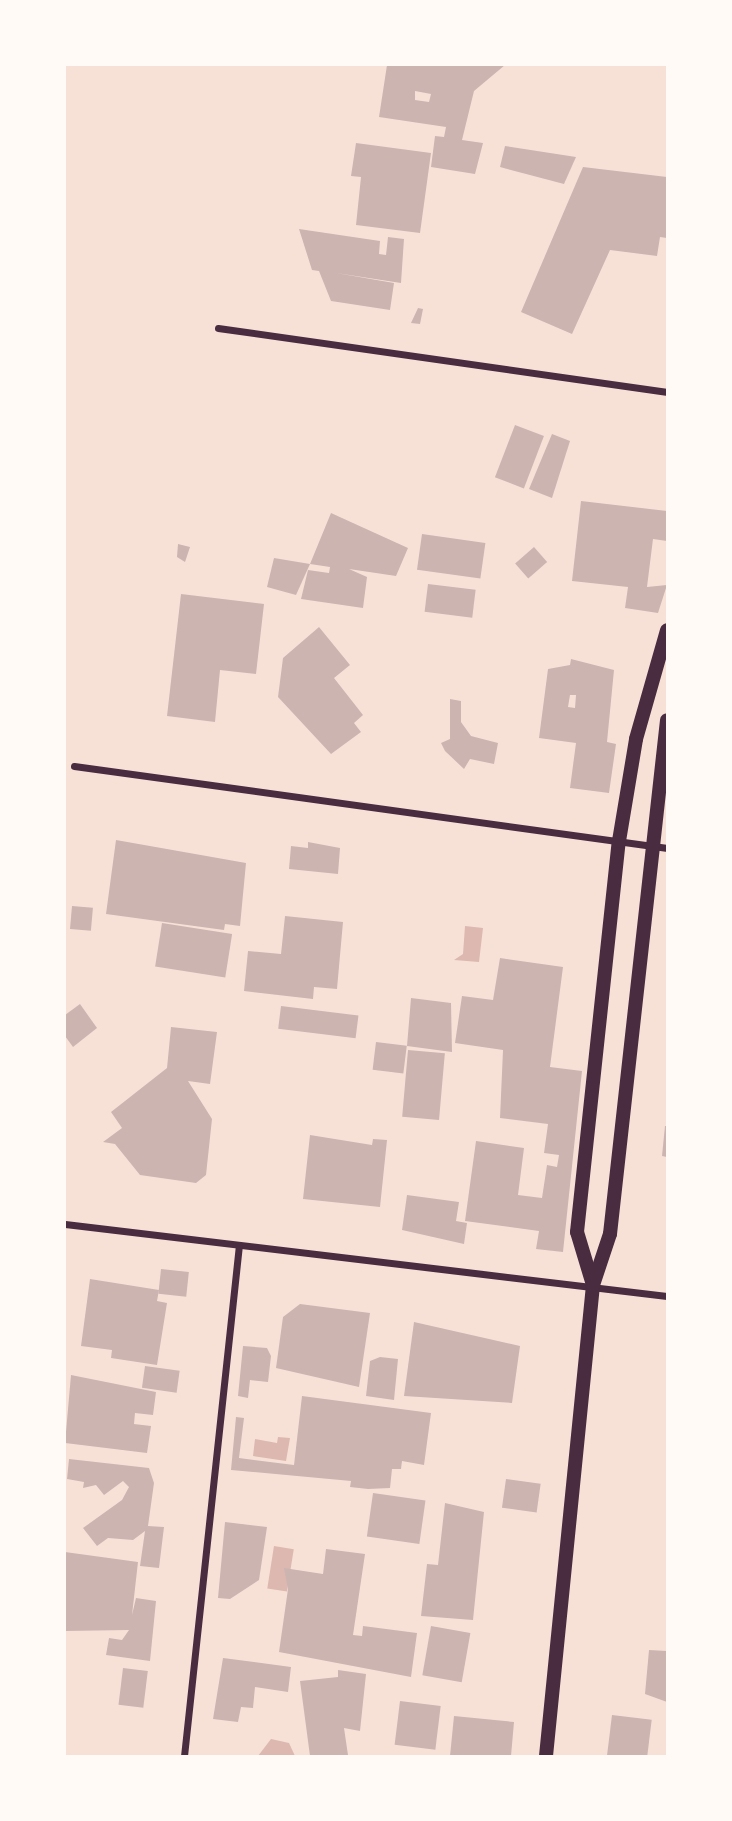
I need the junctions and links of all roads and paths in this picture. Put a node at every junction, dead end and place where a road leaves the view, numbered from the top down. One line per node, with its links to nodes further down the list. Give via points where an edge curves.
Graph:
1 (218, 328): 2 (street)
2 (667, 393)
3 (667, 630): 6 (main road, via 636,739)
4 (667, 720): 7 (main road)
5 (74, 766): 6 (street)
6 (619, 841): 7 (street); 11 (main road, via 577,1232)
7 (649, 847): 8 (street); 11 (main road, via 610,1234)
8 (667, 848)
9 (65, 1223): 10 (street)
10 (239, 1245): 11 (street); 13 (street)
11 (593, 1285): 12 (street); 14 (main road)
12 (667, 1296)
13 (184, 1756)
14 (546, 1756)

